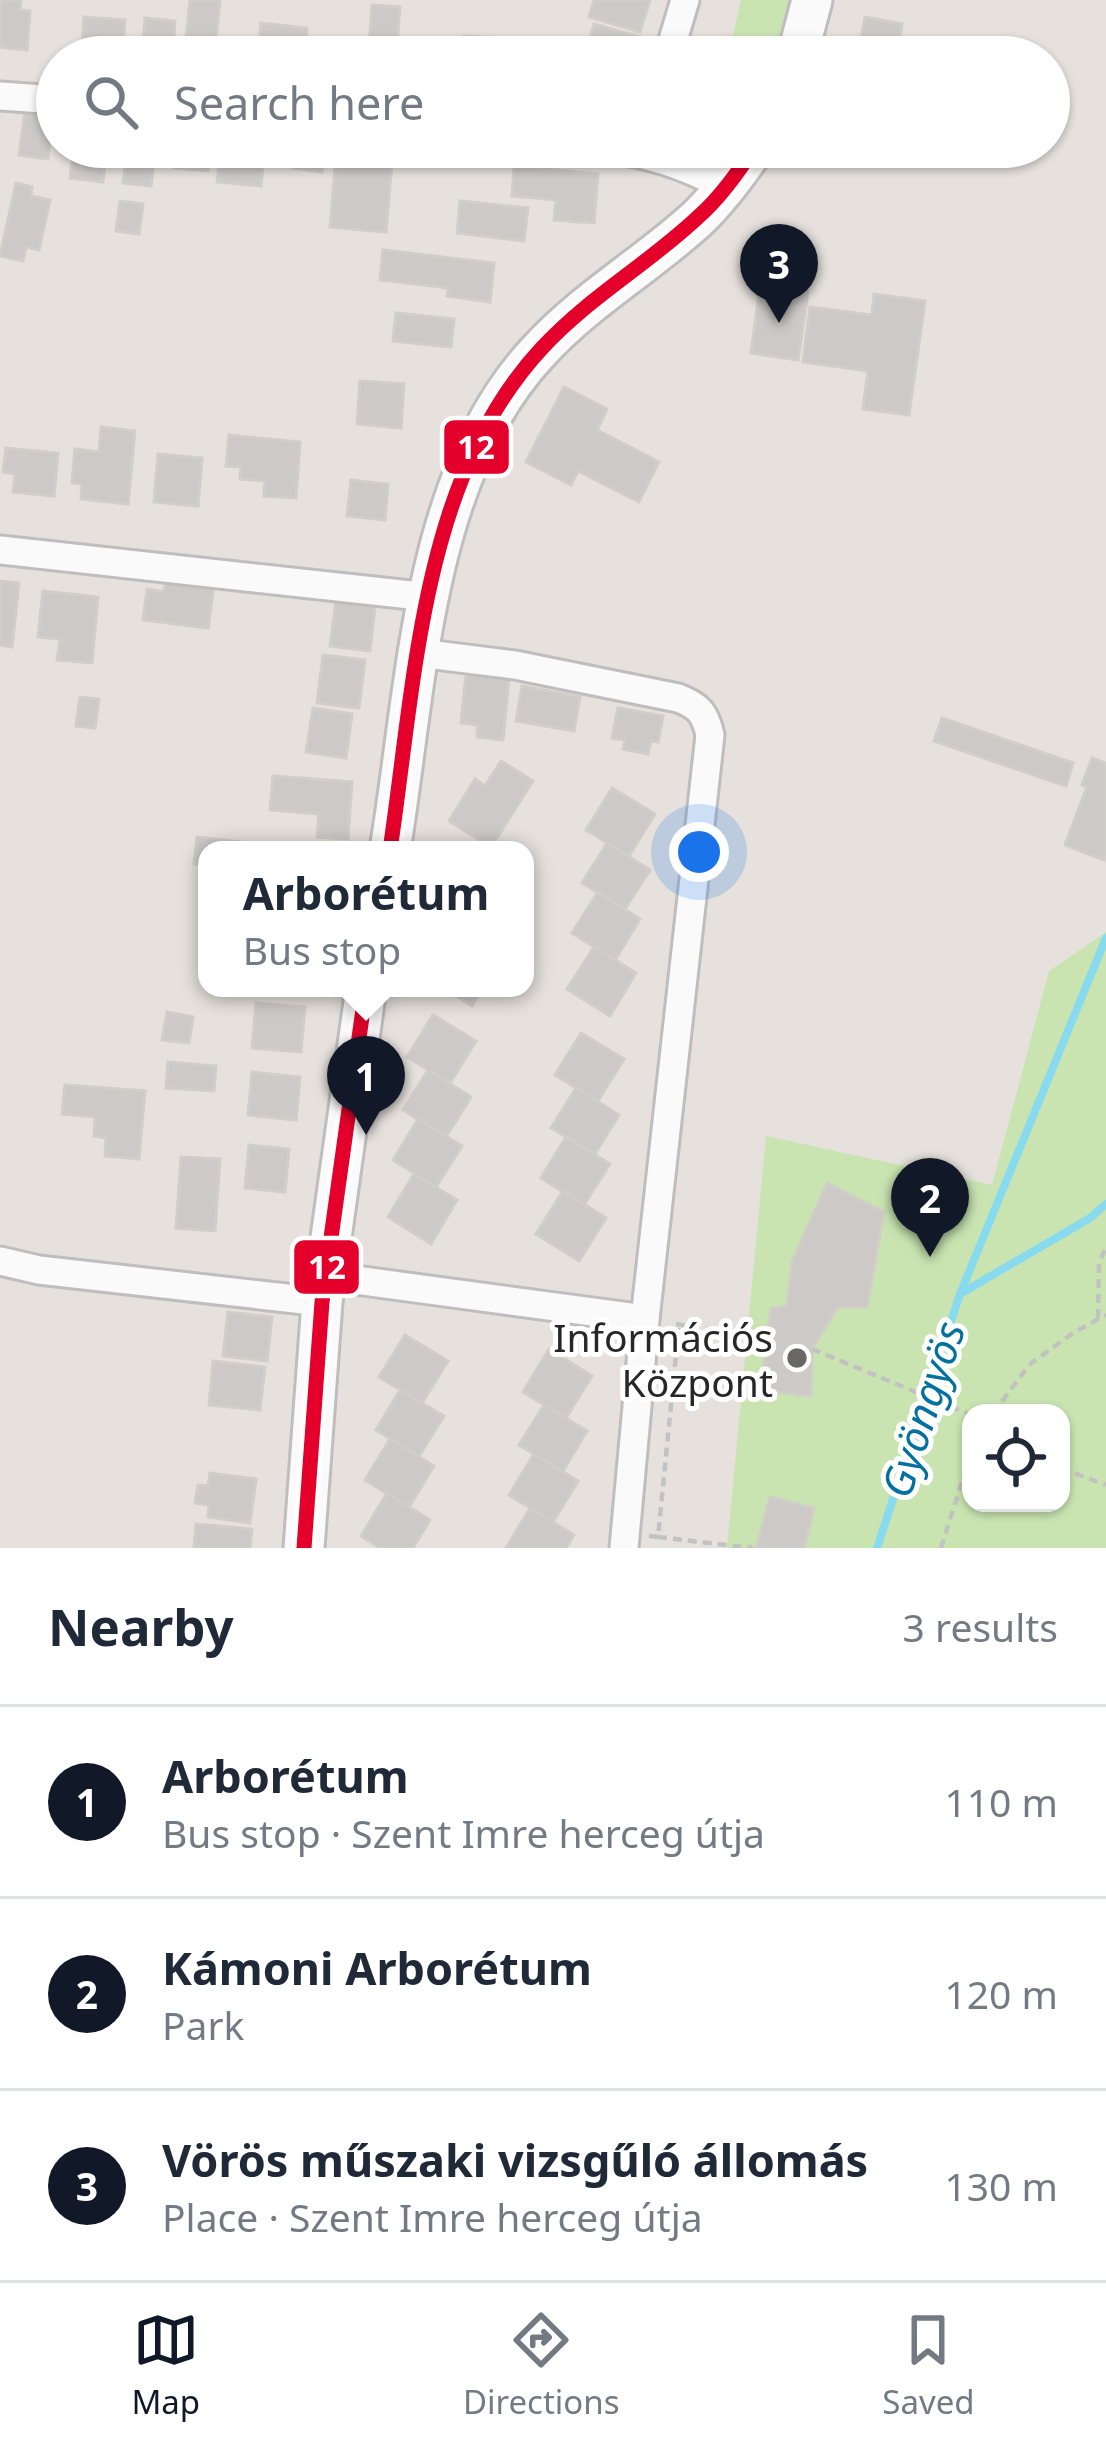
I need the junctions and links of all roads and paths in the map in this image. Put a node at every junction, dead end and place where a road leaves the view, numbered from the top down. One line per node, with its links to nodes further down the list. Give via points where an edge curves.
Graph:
1 (685, 0): 3 (street)
2 (812, 0): 4 (main road)
3 (674, 36)
4 (803, 36)
5 (0, 96): 6 (street)
6 (36, 99)
7 (688, 168): 9 (street)
8 (740, 168): 9 (main road)
9 (727, 187): 11 (main road, via 571,320 506,389 462,476)
10 (0, 550): 11 (street)
11 (429, 597): 12 (main road)
12 (419, 653): 13 (main road); 19 (street, via 678,698 706,718)
13 (391, 841)
14 (364, 997): 17 (main road)
15 (1106, 1247): 20 (path)
16 (0, 1261): 17 (street)
17 (324, 1289): 19 (street); 31 (main road)
18 (1106, 1315): 20 (path)
19 (645, 1318): 21 (path); 30 (street)
20 (1098, 1319): 24 (path, via 1030,1364)
21 (679, 1324): 22 (path); 29 (path)
22 (765, 1338)
23 (812, 1349): 25 (path)
24 (1000, 1404)
25 (962, 1411)
26 (1070, 1471): 28 (path)
27 (962, 1482): 33 (path)
28 (1106, 1485)
29 (658, 1537): 30 (path); 32 (path)
30 (625, 1541)
31 (304, 1548)
32 (754, 1548)
33 (941, 1548)

